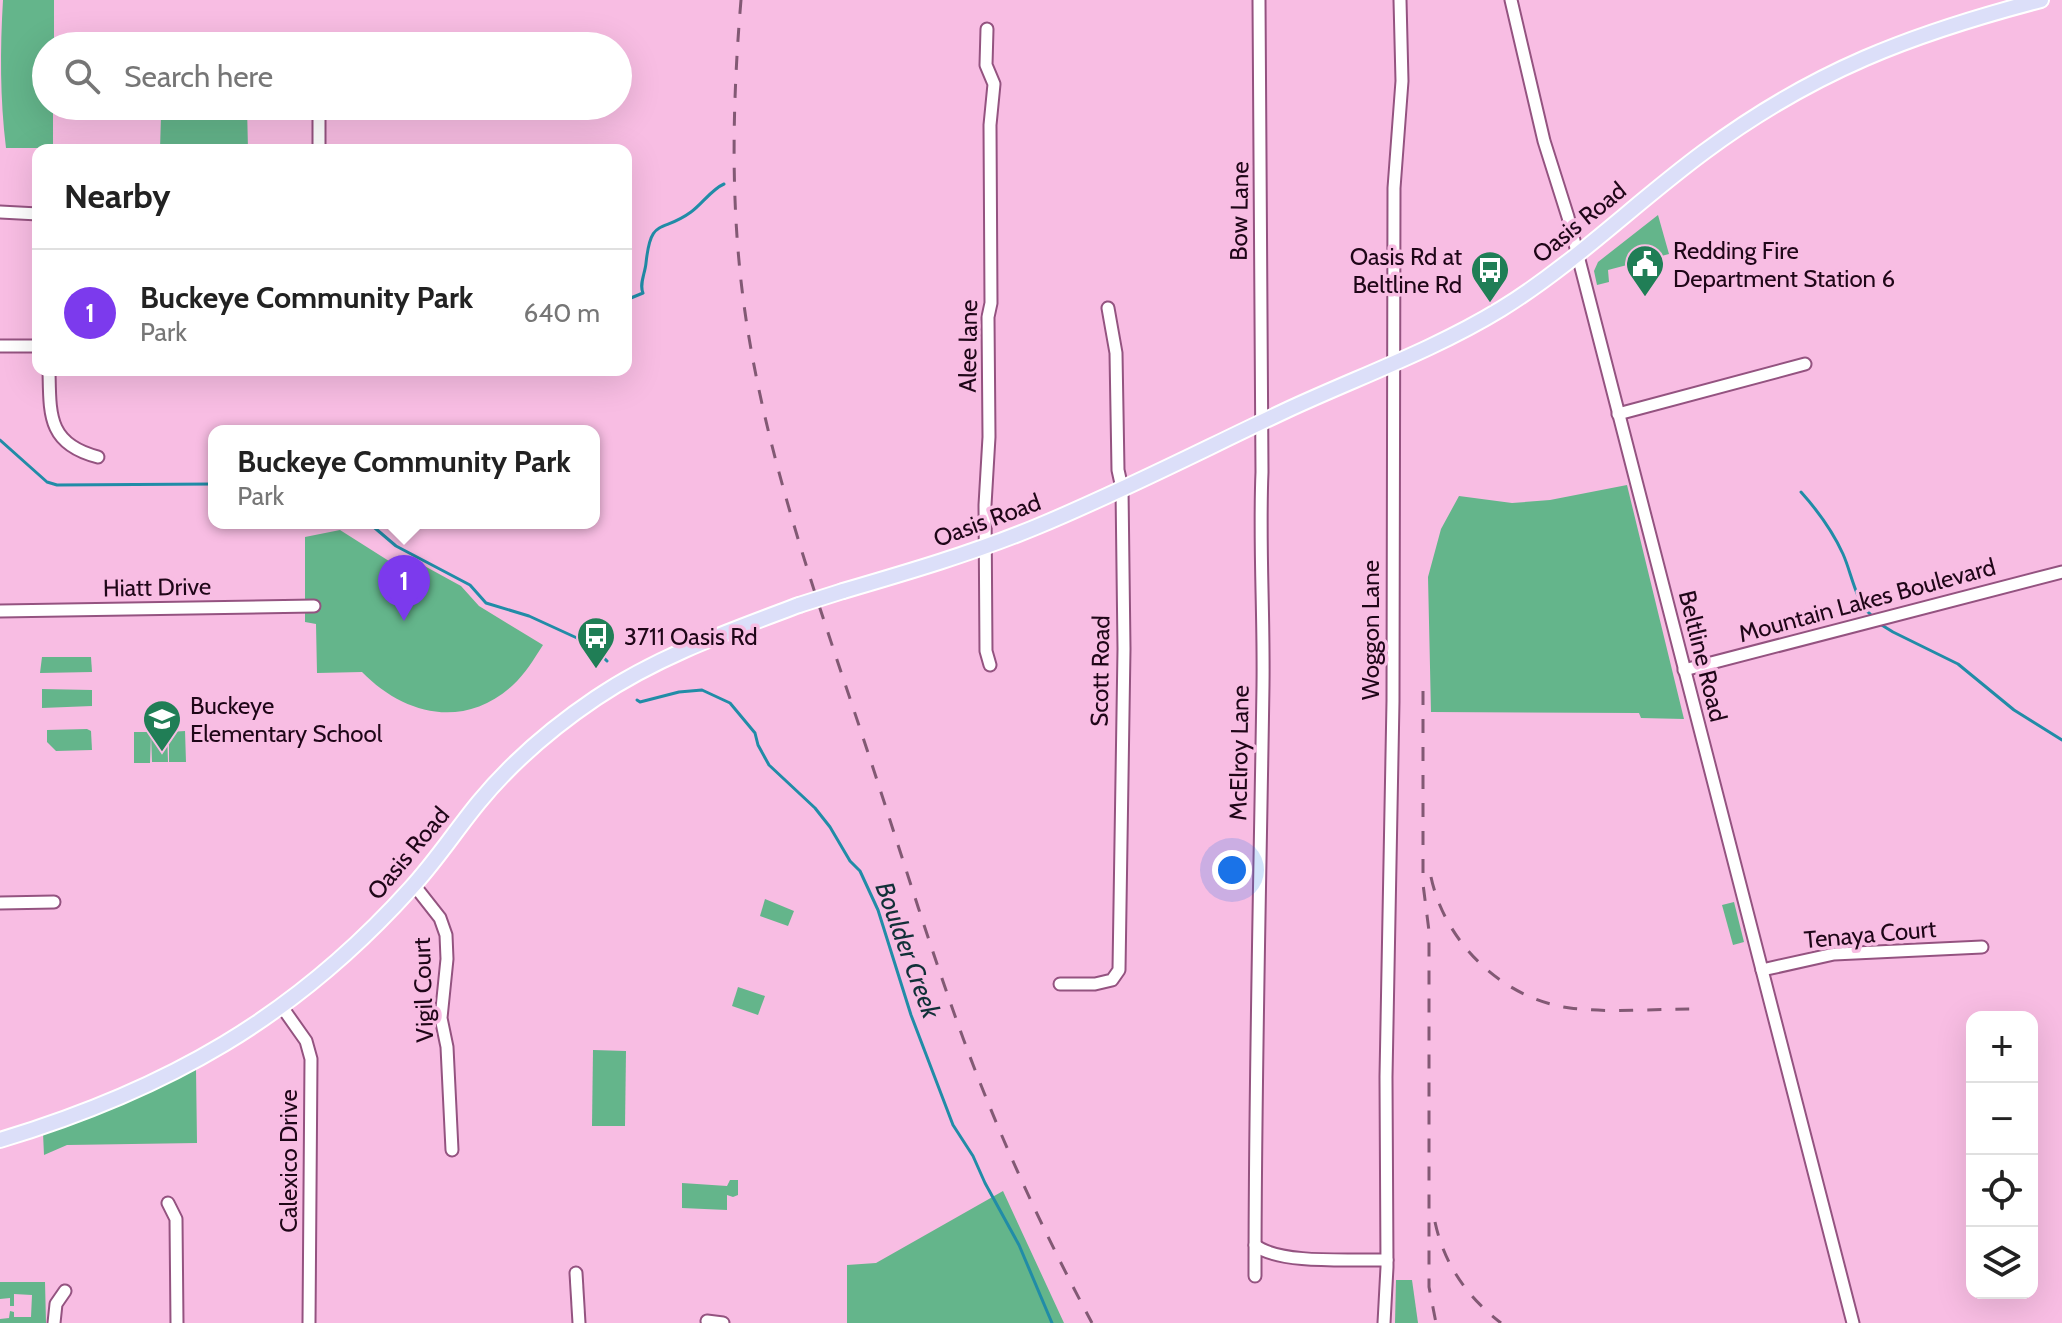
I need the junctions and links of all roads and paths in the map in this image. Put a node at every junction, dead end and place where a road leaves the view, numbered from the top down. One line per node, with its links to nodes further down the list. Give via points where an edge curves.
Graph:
1 (1259, 0): 18 (street, Bow Lane)
2 (1400, 0): 14 (street, Woggon Lane)
3 (1511, 0): 10 (street, Beltline Road)
4 (2036, 1): 10 (main road, Oasis Road, via 1914,37 1788,95 1704,152)
5 (987, 29): 21 (street, Alee lane, via 986,65 994,84)
6 (319, 120): 7 (street)
7 (319, 144)
8 (0, 212): 9 (street)
9 (32, 214)
10 (1577, 254): 14 (main road, Oasis Road, via 1487,317); 17 (street, Beltline Road)
11 (1108, 308): 20 (street, Scott Road, via 1116,353)
12 (0, 346): 13 (street)
13 (32, 346)
14 (1392, 362): 18 (main road, Oasis Road); 38 (street, Woggon Lane)
15 (1805, 364): 17 (street)
16 (49, 376): 19 (street, via 50,414 57,434)
17 (1618, 414): 26 (street, Beltline Road)
18 (1261, 423): 20 (main road, Oasis Road); 37 (street, McElroy Lane)
19 (98, 457)
20 (1122, 488): 21 (main road, Oasis Road); 32 (street, Scott Road, via 1119,970 1104,982)
21 (987, 546): 25 (street, Alee lane); 27 (main road, Oasis Road, bridge, via 799,605 629,678 585,706 502,777)
22 (2062, 572): 26 (street, Mountain Lakes Boulevard)
23 (314, 606): 24 (street, Hiatt Drive)
24 (0, 611)
25 (990, 665)
26 (1684, 670): 31 (street, Beltline Road)
27 (414, 885): 33 (main road, Oasis Road, via 349,951); 35 (street, Vigil Court, via 440,918 446,935 441,1018)
28 (54, 902): 29 (street)
29 (0, 903)
30 (1982, 947): 31 (street, Tenaya Court, via 1834,954)
31 (1762, 970): 49 (street, Beltline Road)
32 (1060, 984)
33 (282, 1007): 34 (main road, Oasis Road, via 150,1085 73,1118); 45 (street, Calexico Drive, via 306,1041 311,1059)
34 (0, 1140)
35 (452, 1150)
36 (168, 1203): 44 (street, via 177,1229)
37 (1255, 1245): 38 (street, via 1264,1253 1287,1258); 40 (street, McElroy Lane)
38 (1387, 1260): 48 (street, Woggon Lane)
39 (576, 1273): 46 (street)
40 (1255, 1276)
41 (65, 1291): 43 (street, via 56,1304)
42 (707, 1321): 47 (street)
43 (54, 1323)
44 (177, 1323)
45 (309, 1323)
46 (579, 1323)
47 (723, 1323)
48 (1384, 1323)
49 (1853, 1323)

